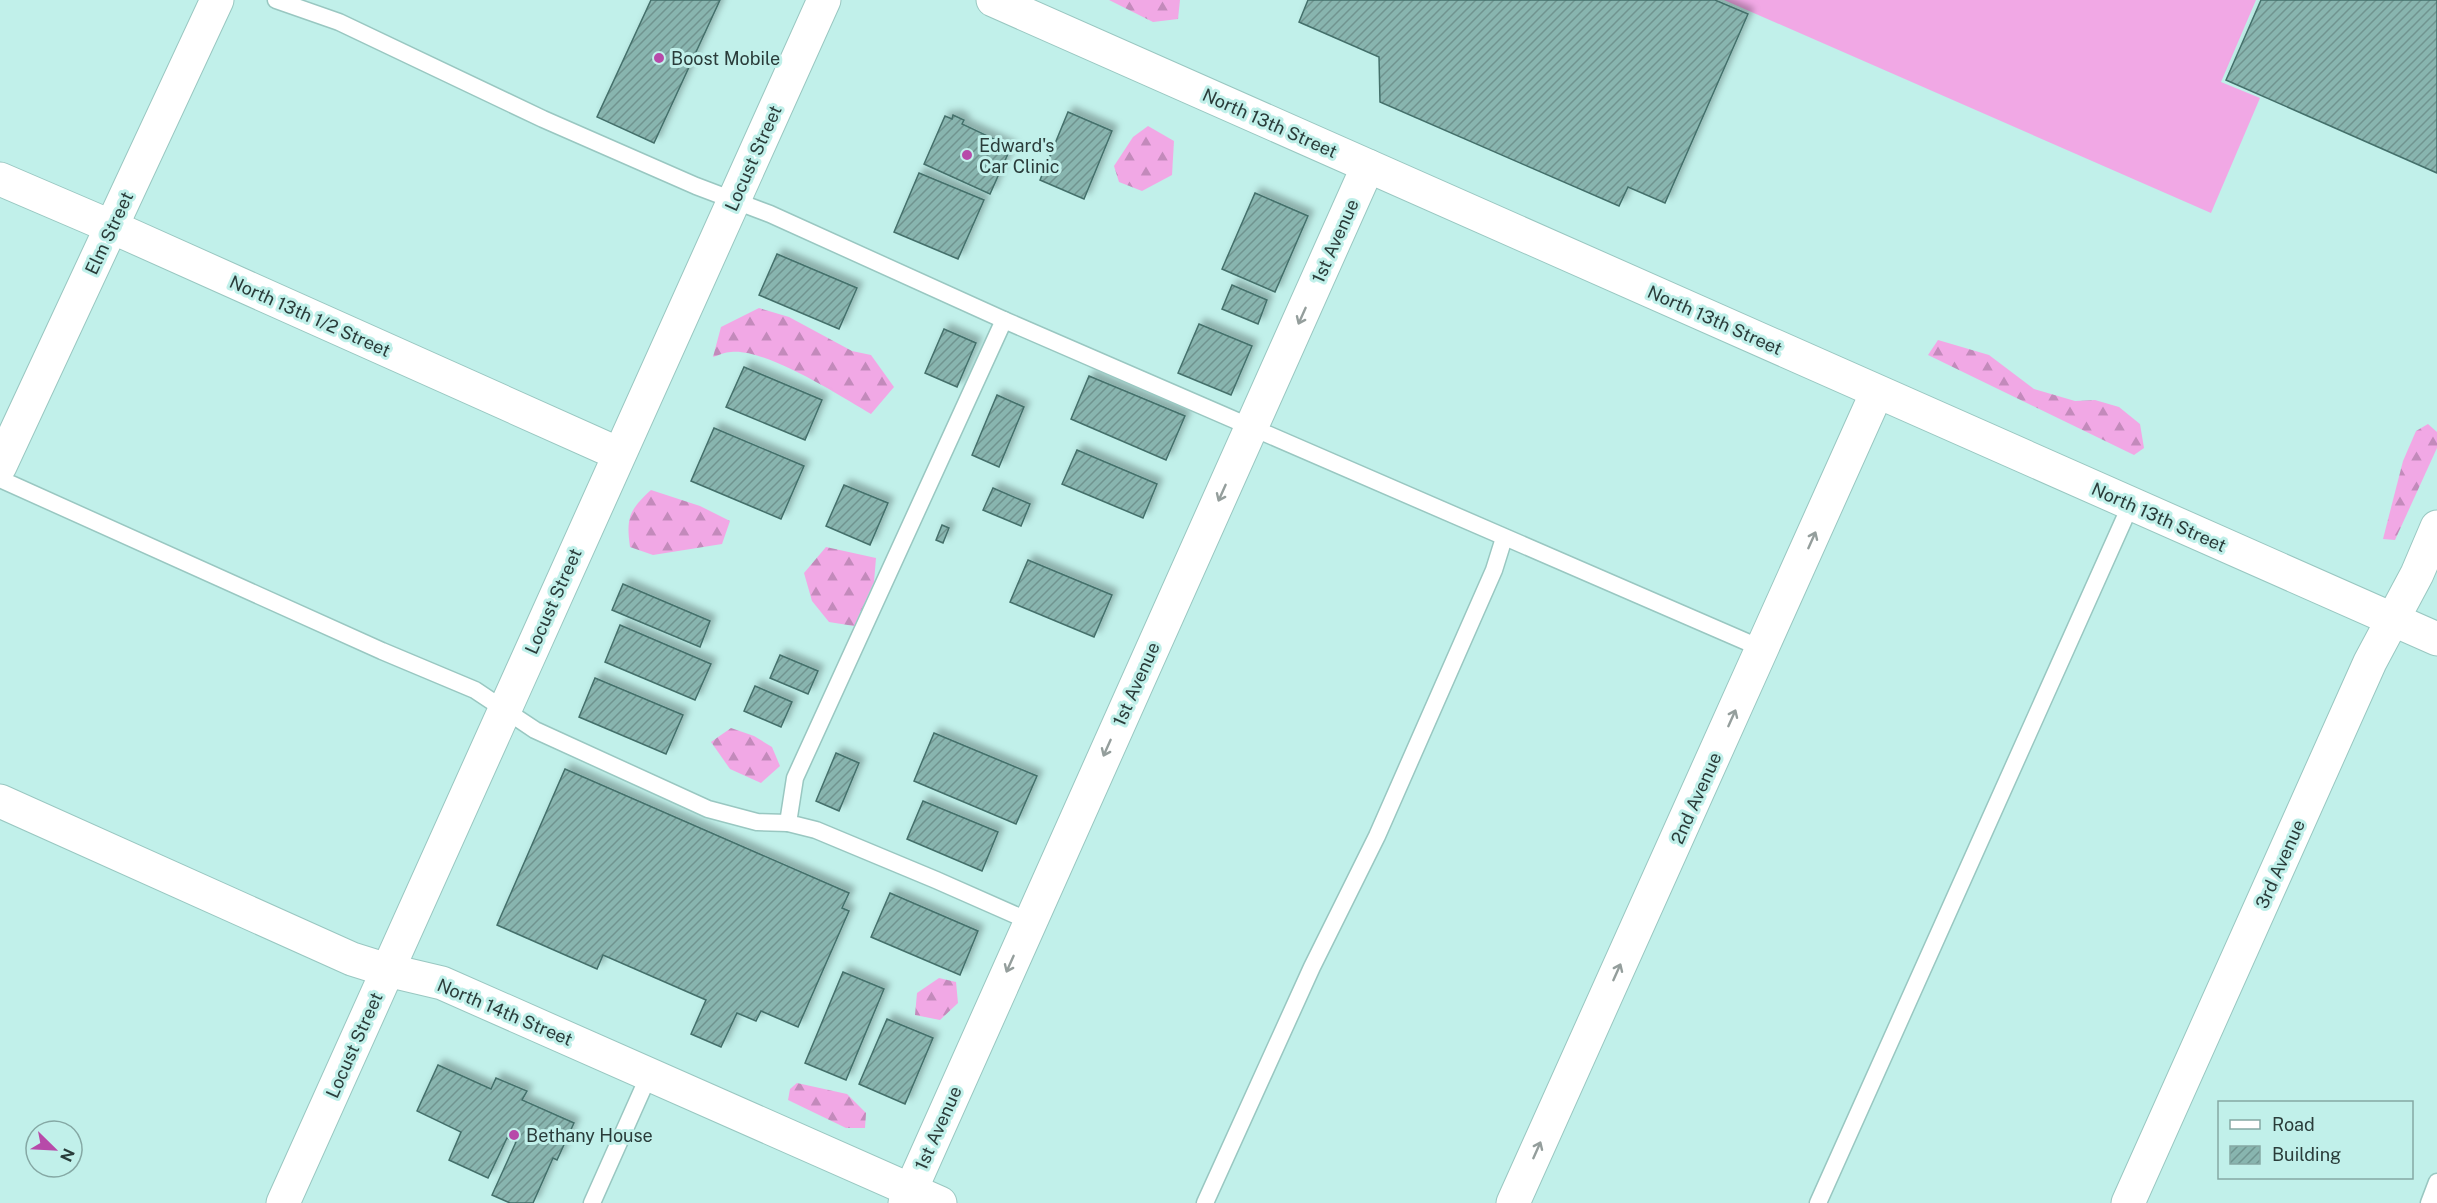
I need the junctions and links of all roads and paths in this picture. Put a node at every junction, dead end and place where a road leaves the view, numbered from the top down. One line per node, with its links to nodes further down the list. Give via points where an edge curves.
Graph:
1 (217, 0): 8 (street, Elm Street)
2 (276, 0): 7 (lane, via 339,22 543,119)
3 (824, 0): 7 (street, Locust Street)
4 (993, 0): 5 (street, North 13th Street)
5 (1368, 166): 10 (street, North 13th Street); 11 (street, 1st Avenue, one-way to 11)
6 (0, 179): 8 (street, North 13th 1/2 Street)
7 (734, 199): 9 (lane); 12 (street, Locust Street)
8 (112, 227): 12 (street, North 13th 1/2 Street); 13 (street, Elm Street)
9 (1004, 321): 11 (lane); 23 (lane, via 795,778)
10 (1877, 392): 15 (street, North 13th Street); 20 (street, 2nd Avenue, one-way to 10)
11 (1252, 427): 17 (lane); 24 (street, 1st Avenue, one-way to 24)
12 (619, 454): 21 (street, Locust Street)
13 (0, 466)
14 (0, 479): 21 (lane, via 475,690)
15 (2131, 504): 18 (street, North 13th Street); 34 (lane)
16 (2437, 527): 18 (street, 3rd Avenue)
17 (1504, 538): 20 (lane); 32 (lane, via 1494,570 1377,836 1312,967)
18 (2393, 620): 19 (street, North 13th Street); 35 (street, 3rd Avenue, via 2370,662)
19 (2437, 639)
20 (1763, 649): 33 (street, 2nd Avenue, one-way to 20)
21 (505, 709): 23 (lane, via 535,729 708,809 757,822); 25 (street, Locust Street)
22 (0, 801): 25 (street, North 14th Street, via 352,959)
23 (788, 823): 24 (lane, via 827,835)
24 (1029, 921): 28 (street, 1st Avenue, one-way to 28)
25 (387, 970): 26 (street, North 14th Street, via 442,982); 29 (street, Locust Street)
26 (649, 1075): 28 (street, North 14th Street); 30 (lane)
27 (2437, 1182): 36 (lane)
28 (908, 1197): 31 (street, North 14th Street)
29 (283, 1203)
30 (592, 1203)
31 (940, 1203)
32 (1206, 1203)
33 (1513, 1203)
34 (1818, 1203)
35 (2128, 1203)
36 (2429, 1203)

